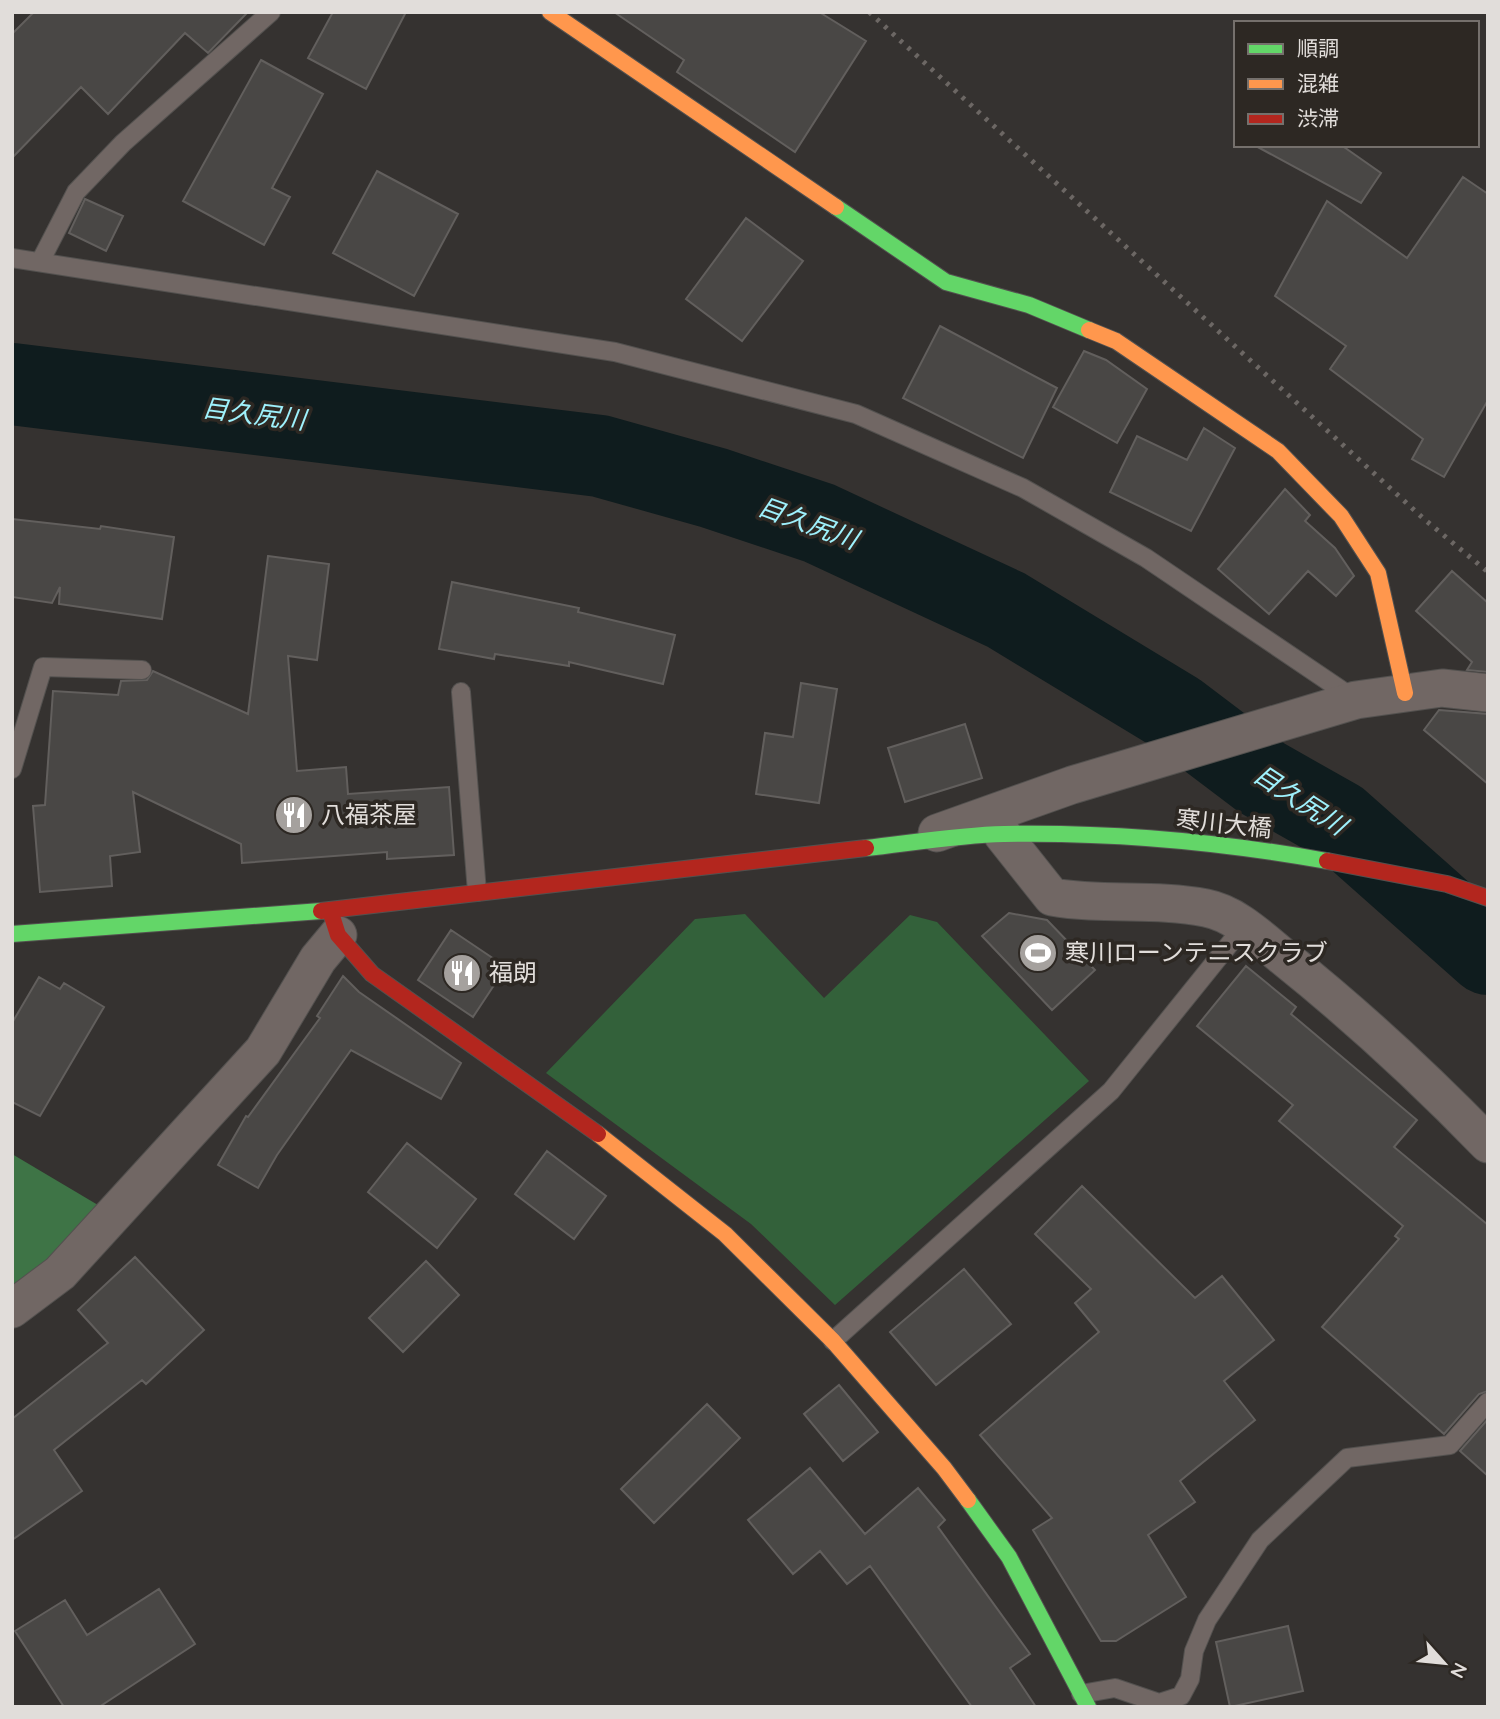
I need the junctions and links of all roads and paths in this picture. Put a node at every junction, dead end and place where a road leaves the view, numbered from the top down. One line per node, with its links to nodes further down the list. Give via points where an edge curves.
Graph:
1 (271, 12): 4 (lane, via 123,143 76,191)
2 (550, 12): 7 (street, via 946,282 1029,305 1116,341 1278,451 1341,516 1378,573)
3 (12, 258): 4 (lane)
4 (40, 262): 9 (lane, via 615,352 856,414 1034,494 1146,558)
5 (142, 670): 10 (lane, via 43,667)
6 (461, 692): 14 (lane)
7 (1405, 693): 8 (street, via 1442,688); 9 (street)
8 (1488, 693)
9 (1347, 703): 13 (street, via 1072,785)
10 (19, 720): 11 (lane)
11 (12, 769)
12 (1002, 834): 13 (street, 寒川大橋); 15 (street, 寒川大橋, via 1118,837 1305,857 1447,884); 17 (street, via 1052,897 1209,909)
13 (907, 844): 14 (street, 寒川大橋)
14 (477, 892): 16 (street, 寒川大橋)
15 (1488, 898)
16 (334, 923): 18 (street, 寒川大橋); 20 (street, via 263,1051 60,1273); 21 (street, via 372,974 570,1112 725,1234)
17 (1244, 926): 19 (street, via 1364,1022); 21 (lane, via 1111,1091)
18 (12, 934)
19 (1488, 1144)
20 (12, 1309)
21 (833, 1341): 23 (street, via 944,1468 1009,1557)
22 (1488, 1402): 23 (lane, via 1450,1446 1347,1458 1260,1540 1206,1620 1181,1696 1159,1703 1115,1688)
23 (1085, 1700)

